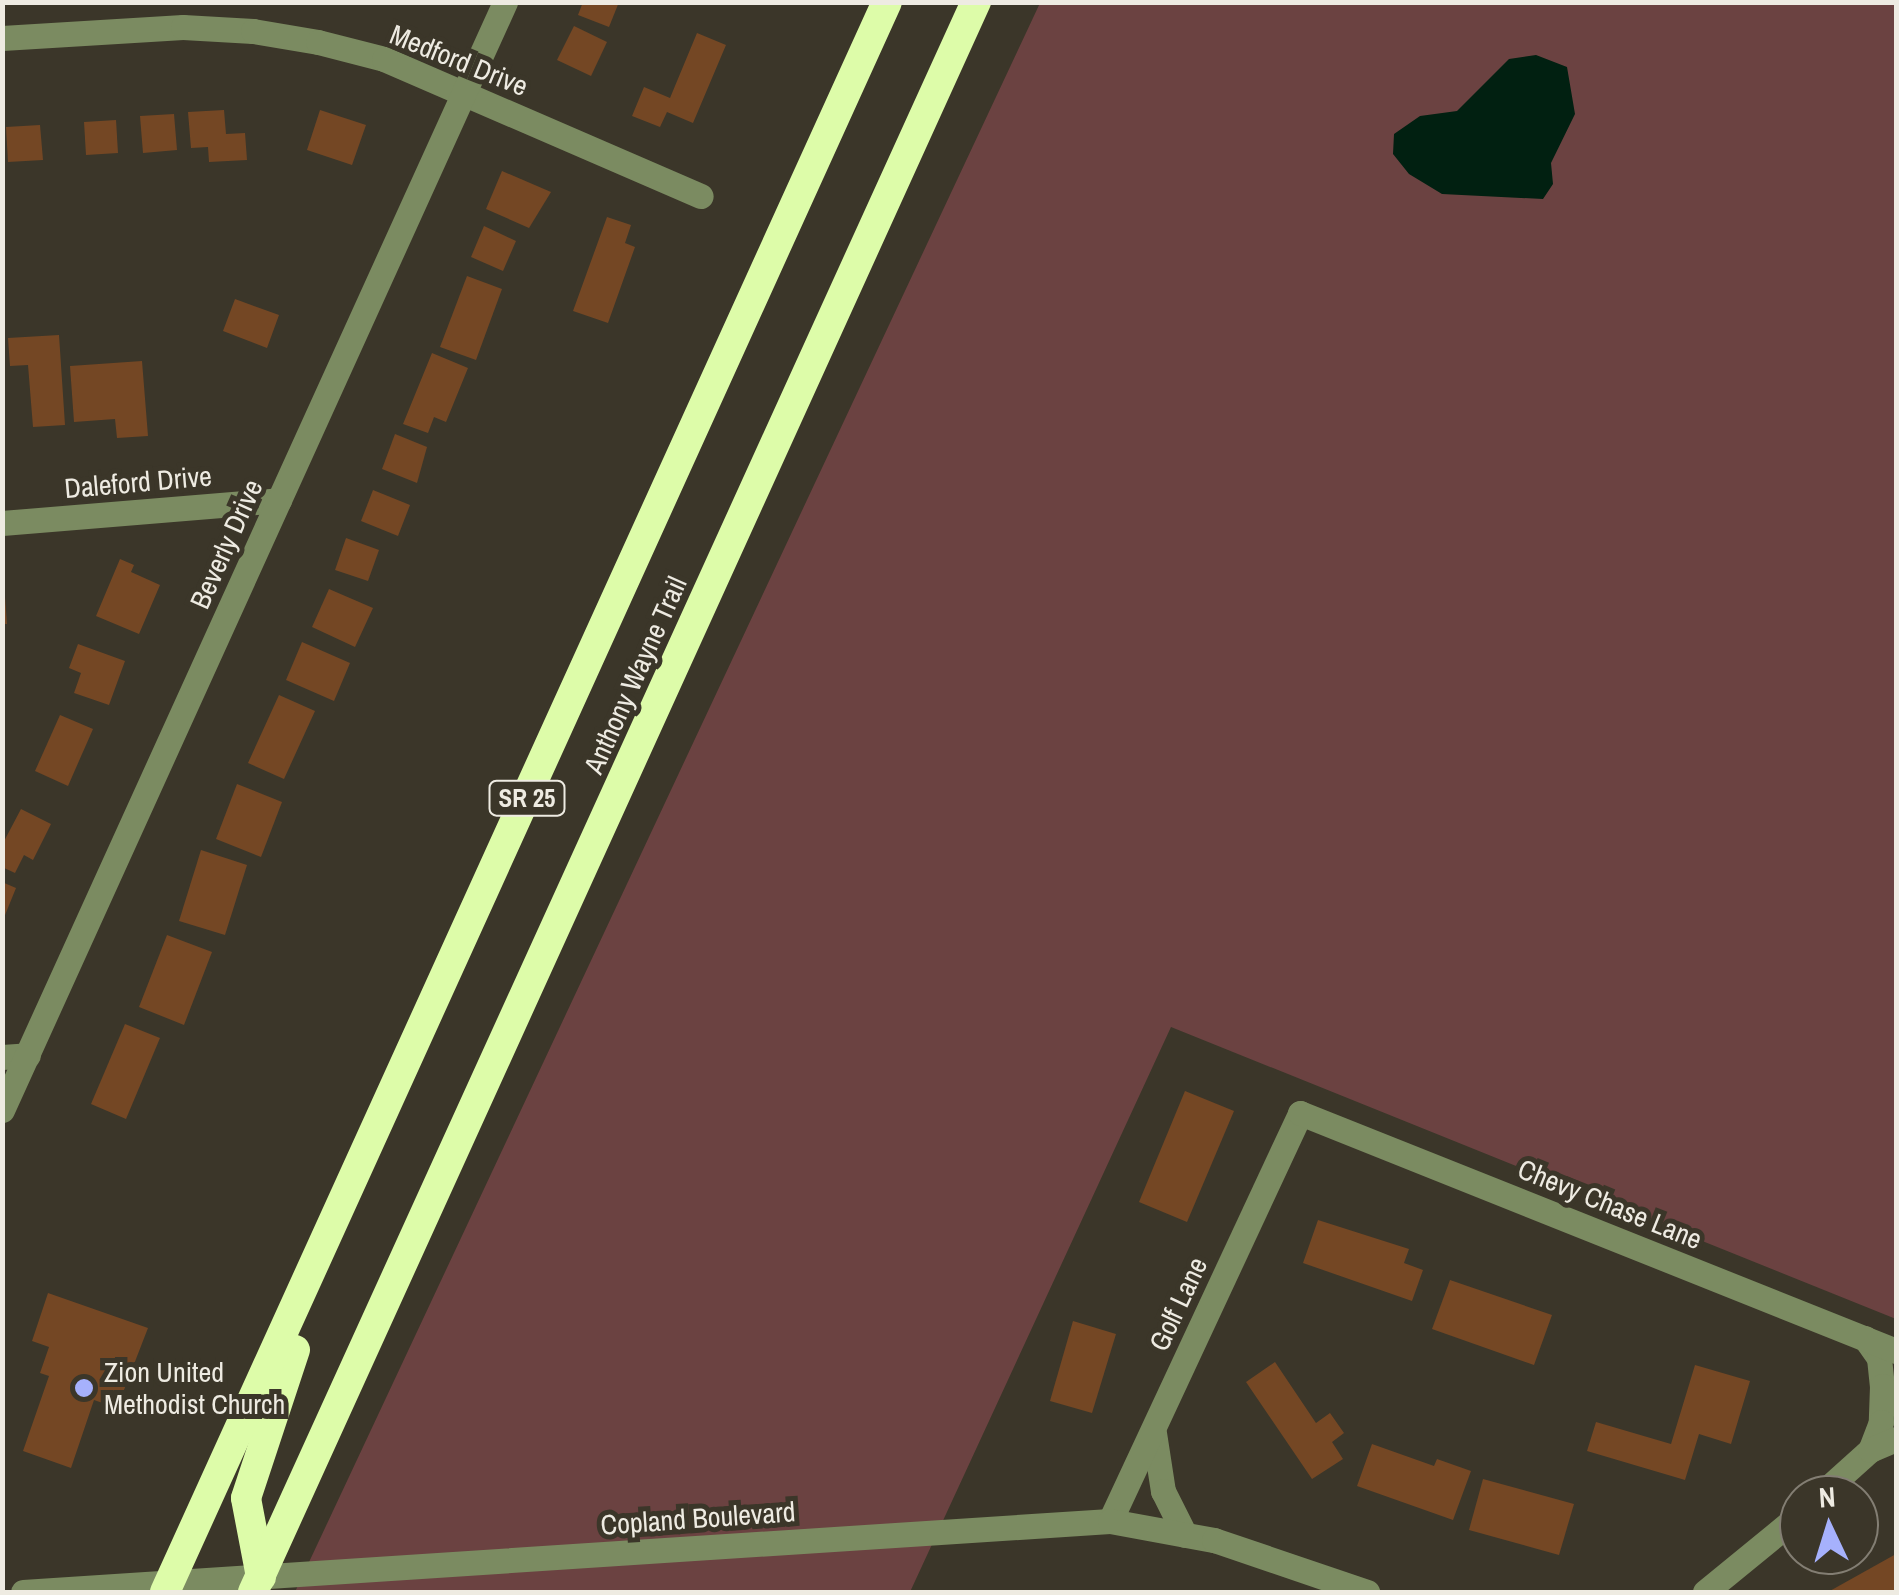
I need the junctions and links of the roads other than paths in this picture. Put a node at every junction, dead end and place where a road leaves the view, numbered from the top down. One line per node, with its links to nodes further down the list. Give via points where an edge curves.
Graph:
1 (141, 2): 5 (street)
2 (504, 2): 7 (street, Beverly Drive)
3 (887, 2): 14 (highway, Anthony Wayne Trail / SR 25)
4 (976, 2): 24 (highway, Anthony Wayne Trail / SR 25)
5 (135, 29): 6 (street, Medford Drive); 7 (street, Medford Drive, via 253,31 318,42 384,59)
6 (2, 38)
7 (464, 92): 8 (street, Medford Drive); 9 (street, Beverly Drive)
8 (700, 196)
9 (279, 500): 10 (street, Daleford Drive); 11 (street, Beverly Drive)
10 (2, 523)
11 (15, 1056): 12 (street, Beverly Drive)
12 (2, 1110)
13 (1300, 1113): 15 (street, Chevy Chase Lane); 17 (street, Golf Lane)
14 (346, 1197): 24 (highway, via 246,1498); 25 (highway, Anthony Wayne Trail / SR 25)
15 (1865, 1338): 16 (street, Chevy Chase Lane); 19 (street, via 1879,1358 1882,1386 1881,1422)
16 (1896, 1351)
17 (1153, 1428): 21 (street, Golf Lane); 23 (street, via 1163,1491)
18 (1896, 1438): 19 (street)
19 (1870, 1450): 20 (street)
20 (1842, 1475)
21 (1110, 1521): 23 (street, Copland Boulevard); 24 (street, Copland Boulevard)
22 (1779, 1531): 28 (street)
23 (1185, 1535): 27 (street, Copland Boulevard)
24 (257, 1585): 25 (street, Copland Boulevard)
25 (169, 1589): 26 (street, Copland Boulevard)
26 (23, 1592)
27 (1367, 1592)
28 (1705, 1592)

